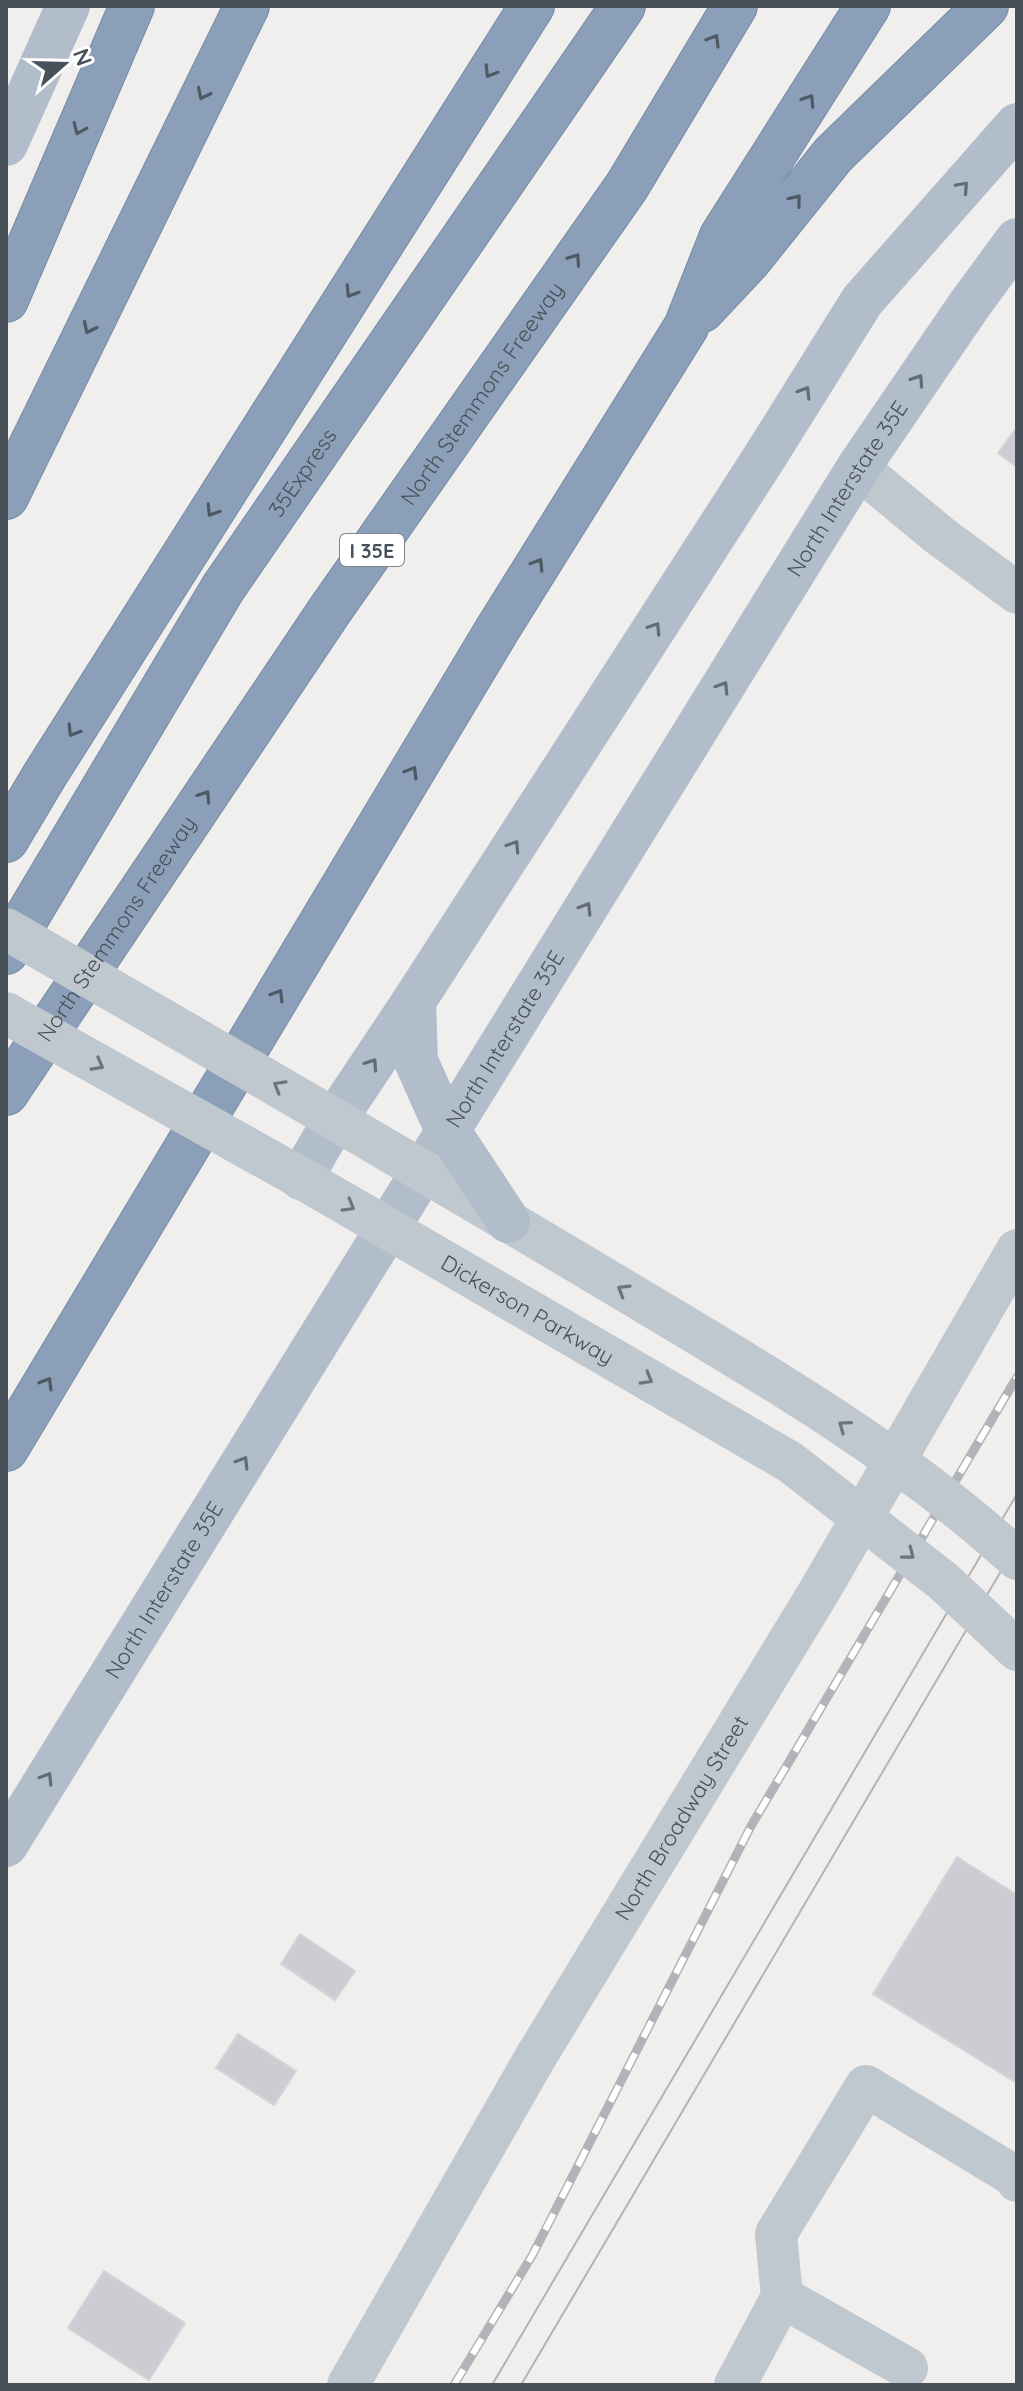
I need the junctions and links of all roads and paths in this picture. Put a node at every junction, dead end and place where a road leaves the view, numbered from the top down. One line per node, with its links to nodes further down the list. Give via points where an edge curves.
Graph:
1 (68, 6): 10 (main road)
2 (132, 6): 12 (highway, one-way to 12)
3 (532, 6): 17 (highway, one-way to 17)
4 (623, 6): 19 (highway, 35Express, via 223,588)
5 (735, 6): 22 (highway, North Stemmons Freeway / I 35E, one-way to 5, via 330,610 627,186)
6 (868, 6): 13 (highway, one-way to 6, via 722,236)
7 (986, 6): 13 (highway, one-way to 7, via 748,261 833,155)
8 (243, 12): 15 (highway, one-way to 15)
9 (1017, 125): 20 (main road, one-way to 9, via 862,301)
10 (6, 144)
11 (1017, 240): 14 (main road, North Interstate 35E, one-way to 11)
12 (6, 300)
13 (686, 327): 27 (highway, one-way to 13, via 489,643)
14 (858, 468): 16 (street); 30 (main road, North Interstate 35E, one-way to 14)
15 (6, 497)
16 (1017, 593)
17 (6, 840)
18 (6, 929): 23 (street, one-way to 18, bridge)
19 (6, 952)
20 (414, 1001): 23 (main road, one-way to 20); 25 (main road, bridge, via 416,1061 444,1124)
21 (6, 1013): 24 (street, Dickerson Parkway, one-way to 24, bridge)
22 (6, 1093)
23 (336, 1118): 24 (main road); 25 (street, bridge)
24 (301, 1178): 29 (street, Dickerson Parkway, one-way to 29, bridge, via 790,1462 943,1581)
25 (508, 1221): 28 (street, one-way to 25, bridge, via 972,1518 809,1401)
26 (1017, 1250): 34 (street, North Broadway Street, via 820,1590 535,2058)
27 (6, 1449)
28 (1017, 1559)
29 (1017, 1650)
30 (6, 1845)
31 (1017, 2178): 32 (street, via 866,2086 776,2234)
32 (782, 2297): 33 (street); 35 (street)
33 (907, 2368)
34 (348, 2385)
35 (735, 2385)

